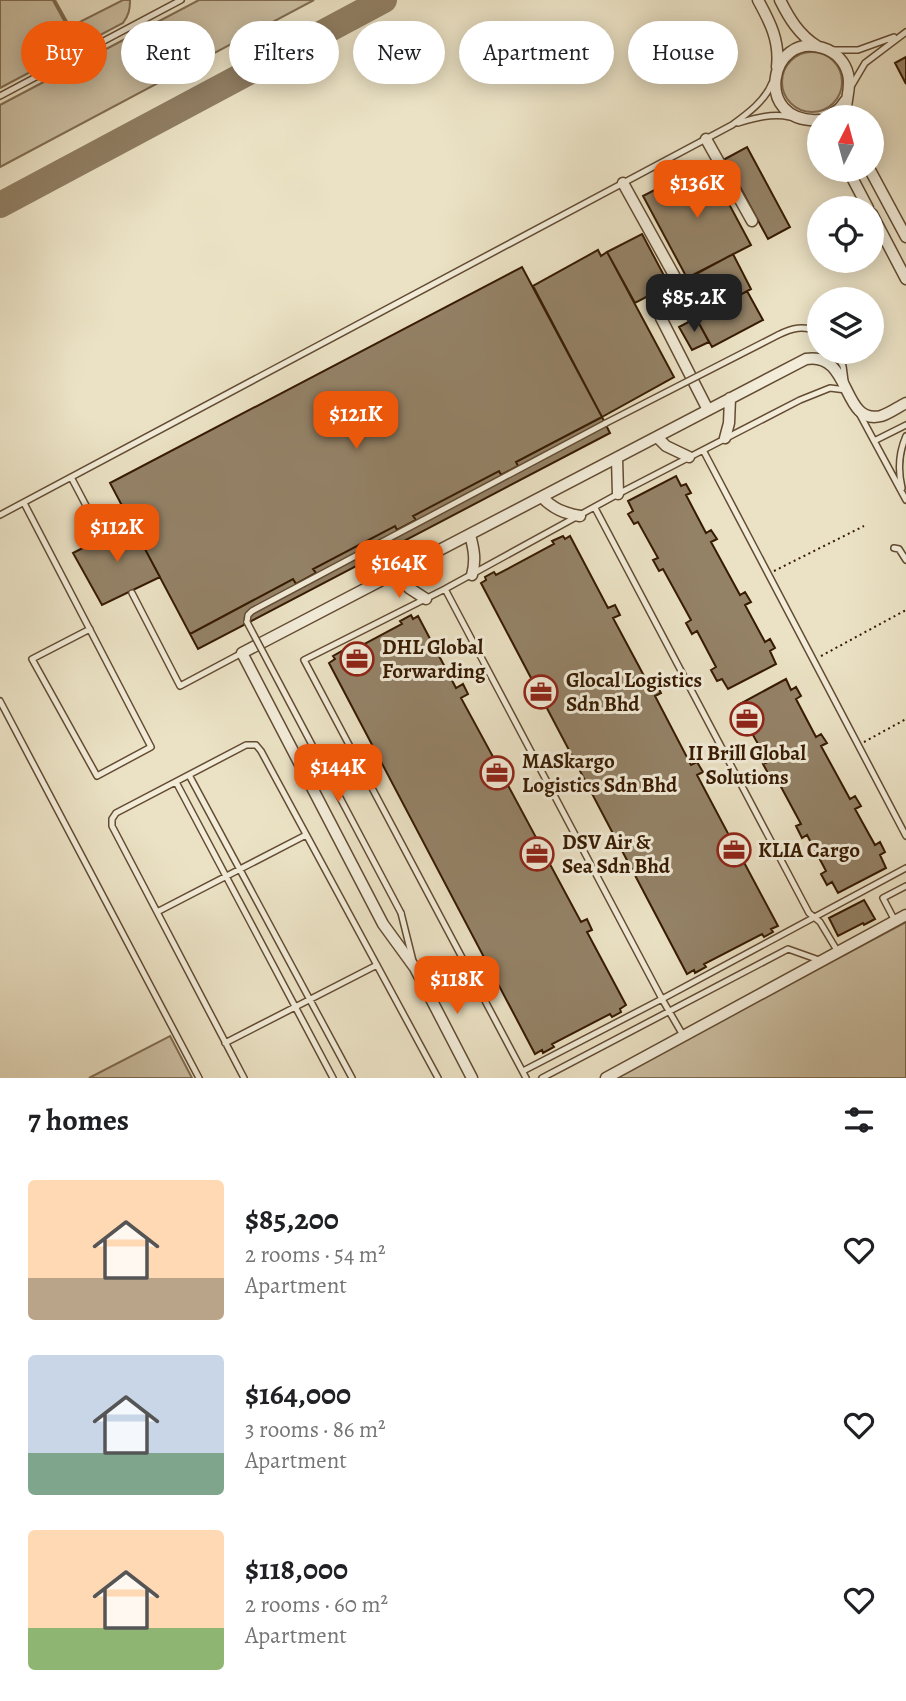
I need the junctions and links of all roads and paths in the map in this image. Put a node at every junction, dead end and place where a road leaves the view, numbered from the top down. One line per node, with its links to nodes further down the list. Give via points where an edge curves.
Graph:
1 (181, 0): 8 (lane)
2 (758, 0): 6 (street, via 777,41)
3 (780, 0): 5 (street, via 806,39)
4 (903, 34): 5 (lane, via 858,50); 7 (lane, via 865,63)
5 (823, 48): 6 (street, via 809,46 789,53); 7 (street, via 845,66)
6 (776, 73): 11 (street, via 774,87 782,106); 14 (lane, via 764,98)
7 (848, 94): 9 (street); 10 (street)
8 (0, 96)
9 (842, 105)
10 (845, 105)
11 (802, 119): 12 (street); 13 (street); 14 (lane, via 772,115)
12 (807, 119)
13 (807, 121)
14 (732, 125): 15 (lane)
15 (706, 139): 17 (lane); 18 (street)
16 (876, 182): 20 (street)
17 (624, 183): 28 (street, via 685,295 663,311 661,318); 37 (lane)
18 (751, 221)
19 (884, 237): 21 (street)
20 (906, 237)
21 (906, 279)
22 (807, 328): 77 (lane, bridge, via 778,335 606,423 248,615 247,622 401,913)
23 (842, 364): 24 (lane)
24 (847, 390): 25 (street, via 832,365 820,358 806,359); 27 (street); 32 (lane, via 817,392)
25 (730, 398): 28 (street); 32 (street)
26 (906, 403): 27 (street, via 879,416)
27 (857, 409): 33 (lane)
28 (708, 410): 31 (street)
29 (906, 425): 33 (lane)
30 (906, 436): 40 (lane, via 900,459)
31 (657, 437): 35 (street); 36 (street)
32 (725, 438): 34 (lane)
33 (874, 441): 40 (lane)
34 (703, 450): 35 (lane); 51 (lane)
35 (689, 457): 38 (lane)
36 (617, 458): 38 (street); 39 (street)
37 (71, 477): 41 (lane); 47 (lane)
38 (618, 494): 42 (lane)
39 (542, 497): 44 (street, via 557,510); 46 (street)
40 (905, 498)
41 (24, 503): 43 (lane); 57 (lane)
42 (595, 508): 44 (lane); 73 (lane)
43 (0, 515)
44 (580, 516): 52 (lane)
45 (864, 526): 51 (path)
46 (470, 535): 50 (street); 52 (street, via 475,564)
47 (102, 536)
48 (894, 548): 49 (lane)
49 (906, 560)
50 (397, 573): 55 (street); 58 (street)
51 (768, 574): 59 (lane)
52 (472, 575): 53 (lane)
53 (445, 589): 55 (lane); 79 (lane)
54 (132, 593): 58 (lane, via 180,686)
55 (426, 599): 84 (lane, via 304,660)
56 (906, 610): 59 (path)
57 (90, 629): 57 (lane, via 152,747 97,776 32,659)
58 (242, 653): 77 (street, via 383,925)
59 (814, 660): 62 (lane)
60 (0, 701): 85 (lane)
61 (906, 719): 62 (path)
62 (858, 745): 66 (lane)
63 (189, 775): 64 (lane); 65 (lane, via 246,745 256,745); 67 (lane)
64 (176, 782): 69 (lane); 71 (lane, via 112,819)
65 (306, 835): 67 (lane); 76 (lane)
66 (906, 836)
67 (240, 869): 69 (lane); 78 (lane)
68 (906, 869): 73 (lane)
69 (226, 876): 71 (lane); 80 (lane)
70 (906, 886): 72 (lane, via 883,898)
71 (157, 912): 83 (lane)
72 (903, 917): 74 (street)
73 (815, 918): 74 (lane); 79 (lane)
74 (838, 952): 75 (street)
75 (822, 961): 81 (lane, via 788,949); 82 (street)
76 (377, 965): 78 (lane); 89 (lane)
77 (415, 968): 90 (street)
78 (310, 999): 80 (lane); 88 (lane)
79 (662, 999): 81 (lane); 84 (lane)
80 (295, 1007): 83 (lane); 87 (lane)
81 (669, 1012): 82 (lane); 91 (lane)
82 (684, 1037): 92 (street)
83 (225, 1042): 86 (lane)
84 (525, 1075)
85 (199, 1078)
86 (244, 1078)
87 (333, 1078)
88 (352, 1078)
89 (438, 1078)
90 (472, 1078)
91 (542, 1078)
92 (606, 1078)

